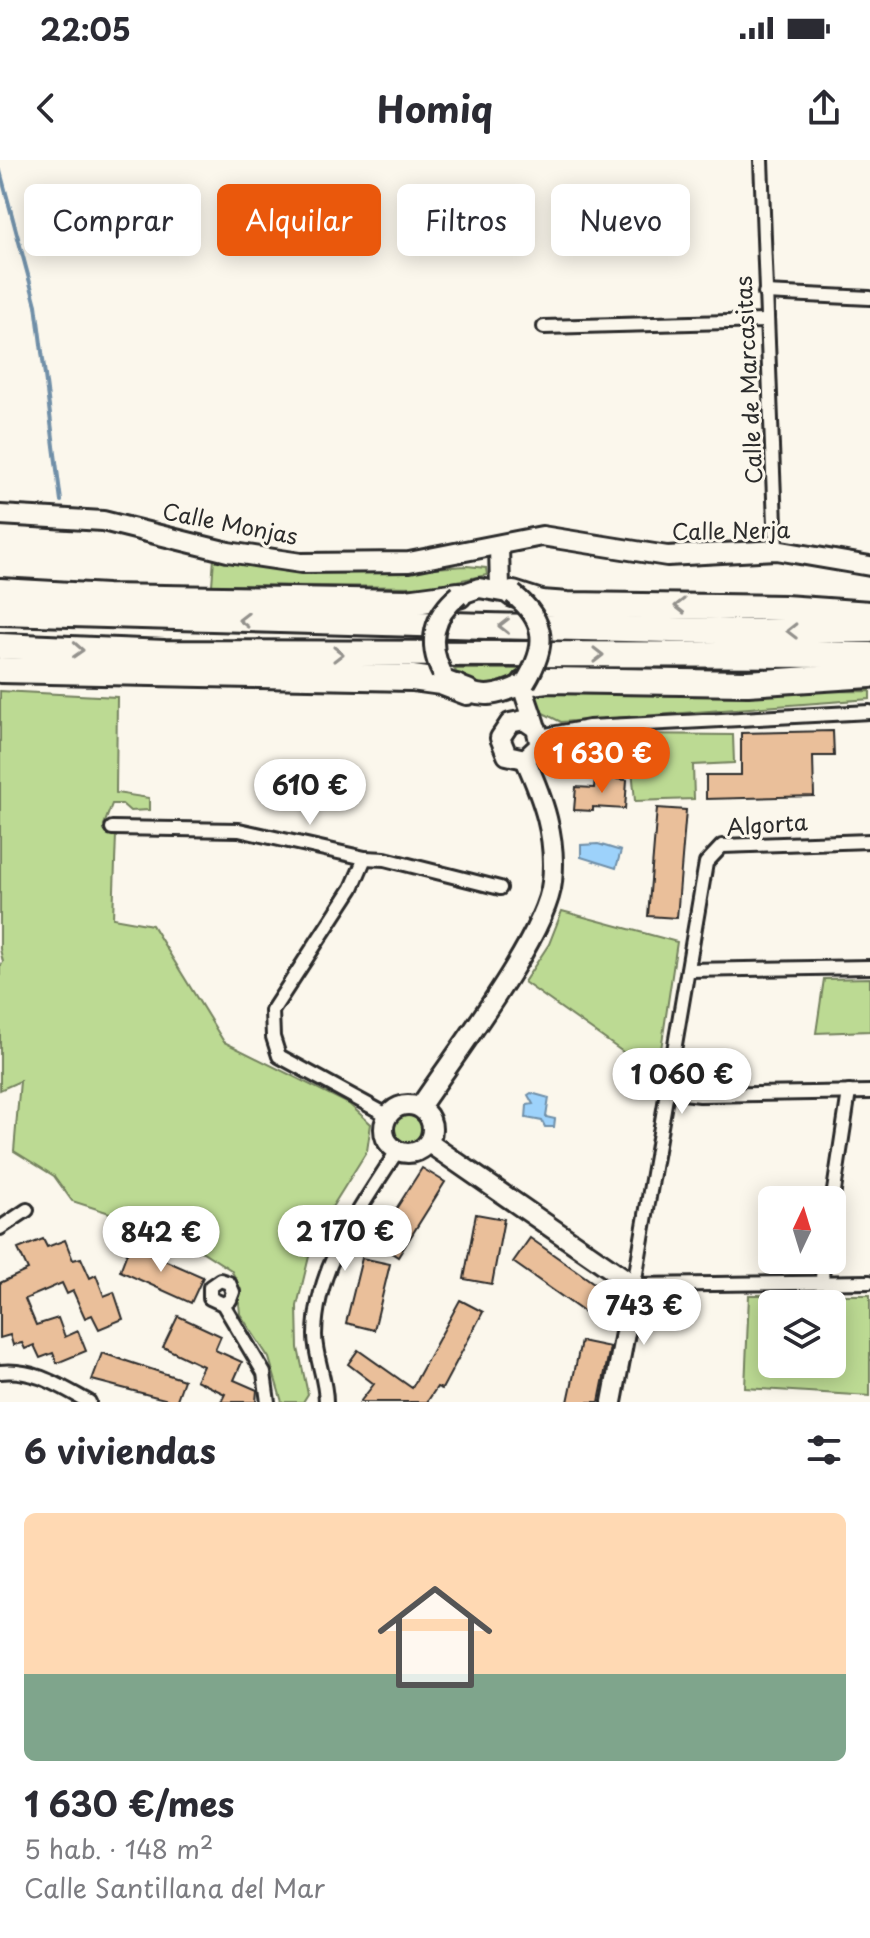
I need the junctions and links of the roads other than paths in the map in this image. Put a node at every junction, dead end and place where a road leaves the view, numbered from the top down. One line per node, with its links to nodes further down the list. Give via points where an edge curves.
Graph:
1 (761, 160): 2 (street, Calle de Marcasitas)
2 (765, 293): 3 (street); 4 (street, Calle de Marcasitas)
3 (870, 298)
4 (765, 321): 5 (street); 8 (street, Calle de Marcasitas)
5 (544, 327)
6 (0, 515): 7 (street, Calle Monjas, via 103,521 228,552 301,563 409,562)
7 (499, 546): 8 (street, Calle Nerja, via 542,536 667,556); 11 (street)
8 (776, 550): 9 (street, Calle Nerja)
9 (870, 566)
10 (0, 591): 12 (highway, via 407,602)
11 (507, 592): 12 (street, via 479,588); 14 (highway, one-way to 11, via 568,605); 20 (street, bridge, via 528,606 538,623 538,662)
12 (459, 595): 21 (street, bridge, via 439,617 433,645 442,673)
13 (0, 612): 15 (highway, one-way to 13)
14 (870, 614)
15 (870, 630)
16 (0, 646): 17 (highway, one-way to 17, via 179,653)
17 (870, 655)
18 (0, 670): 21 (highway, via 412,678)
19 (870, 675): 20 (highway, via 748,683)
20 (523, 684): 22 (street); 25 (street)
21 (467, 692): 22 (street)
22 (496, 695): 24 (street)
23 (870, 712): 25 (street)
24 (510, 723): 25 (street, via 524,720); 26 (street, via 500,738 502,747 507,755)
25 (538, 733): 26 (street, via 534,754)
26 (525, 759): 36 (street, via 545,802 553,850 548,902 519,957)
27 (112, 828): 29 (street, via 239,830)
28 (870, 841): 32 (street, Algorta, via 722,846 706,863)
29 (365, 858): 30 (street); 37 (street, via 352,888 272,1011 273,1037 279,1056)
30 (500, 888)
31 (870, 967): 32 (street)
32 (688, 970): 33 (street, Algorta)
33 (668, 1091): 34 (street); 46 (street, Algorta)
34 (849, 1092): 35 (street); 40 (street)
35 (870, 1092)
36 (420, 1107): 37 (street, via 396,1106); 38 (street, via 430,1117)
37 (387, 1115): 39 (street, via 383,1128)
38 (429, 1143): 39 (street, via 420,1151); 46 (street)
39 (397, 1151): 51 (street, via 332,1256 319,1297 315,1338)
40 (835, 1186)
41 (27, 1210): 42 (street)
42 (0, 1228)
43 (822, 1274): 44 (street)
44 (822, 1282): 45 (street); 46 (street)
45 (870, 1282)
46 (634, 1285): 52 (street)
47 (223, 1304): 50 (street, via 264,1373)
48 (0, 1372): 49 (street, via 19,1370)
49 (89, 1402)
50 (268, 1402)
51 (326, 1402)
52 (612, 1402)

